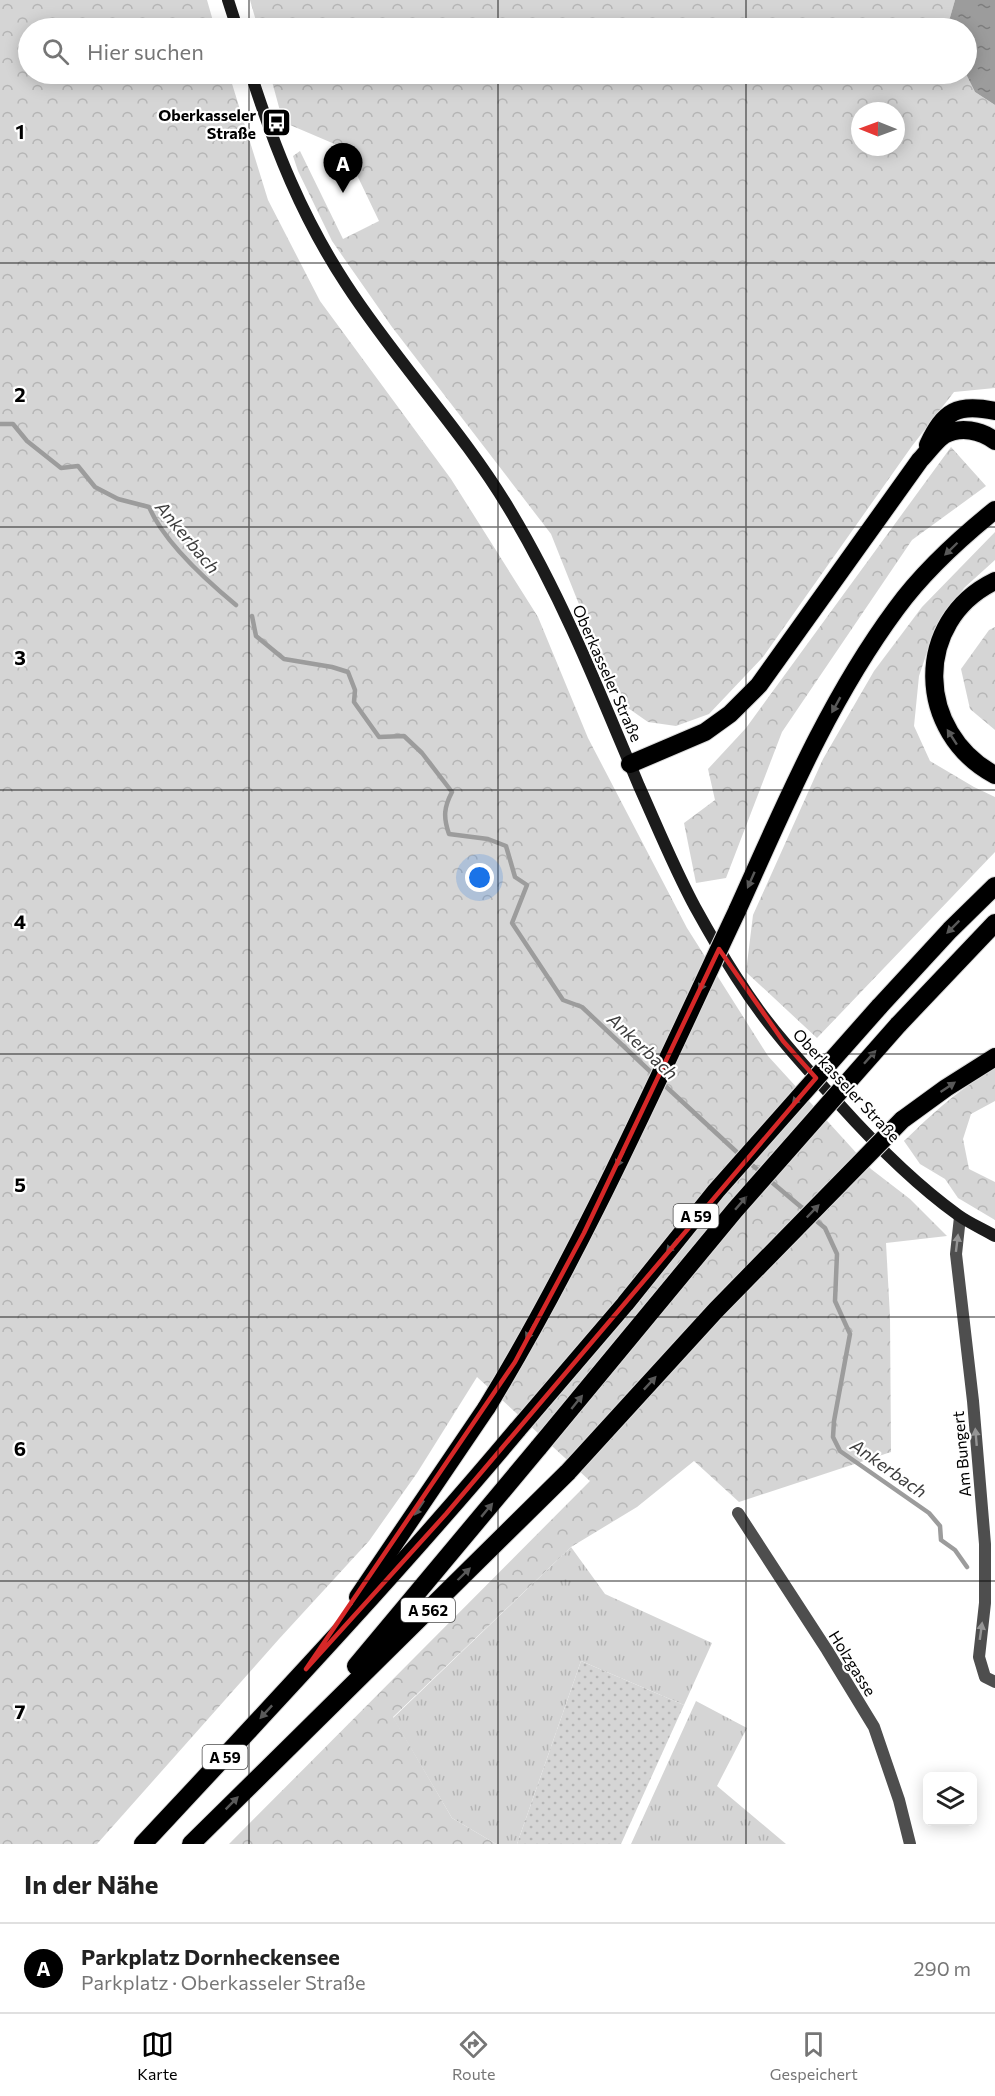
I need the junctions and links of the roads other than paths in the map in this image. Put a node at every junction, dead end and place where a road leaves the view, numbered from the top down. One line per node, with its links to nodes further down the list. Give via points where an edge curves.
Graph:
1 (228, 0): 2 (street)
2 (234, 18)
3 (254, 84): 9 (street, Oberkasseler Straße, via 280,160 318,238 377,329 479,462 511,512 574,632)
4 (990, 411): 6 (highway, via 965,408 952,412 943,419)
5 (994, 440): 6 (highway, via 968,430 953,432)
6 (920, 460): 9 (highway, via 759,685 705,732)
7 (995, 510): 17 (highway, A 59, one-way to 17, bridge, via 968,532 897,608 856,668 794,787 584,1233 515,1362 378,1570)
8 (995, 580): 10 (highway, one-way to 8, via 972,760 951,737 938,709 933,677 938,646 952,617 974,594)
9 (630, 764): 14 (street, Oberkasseler Straße, via 694,904 754,1002 783,1041 855,1121)
10 (995, 775)
11 (995, 886): 17 (highway, A 59, one-way to 17, bridge, via 879,1006 716,1191 446,1514)
12 (995, 923): 19 (highway, A 59, one-way to 12, bridge, via 735,1210 898,1025)
13 (995, 1057): 19 (highway, A 562, one-way to 13, bridge, via 568,1472 716,1310 902,1120)
14 (960, 1217): 15 (street, Oberkasseler Straße); 18 (street, Am Bungert, one-way to 14, via 985,1677 979,1657 985,1603 985,1544 956,1254)
15 (995, 1236)
16 (738, 1513): 22 (street, Holzgasse, via 874,1727)
17 (306, 1669): 20 (highway, A 59, one-way to 20)
18 (995, 1682)
19 (287, 1748): 21 (highway, A 59, one-way to 19)
20 (142, 1844)
21 (191, 1844)
22 (910, 1844)

